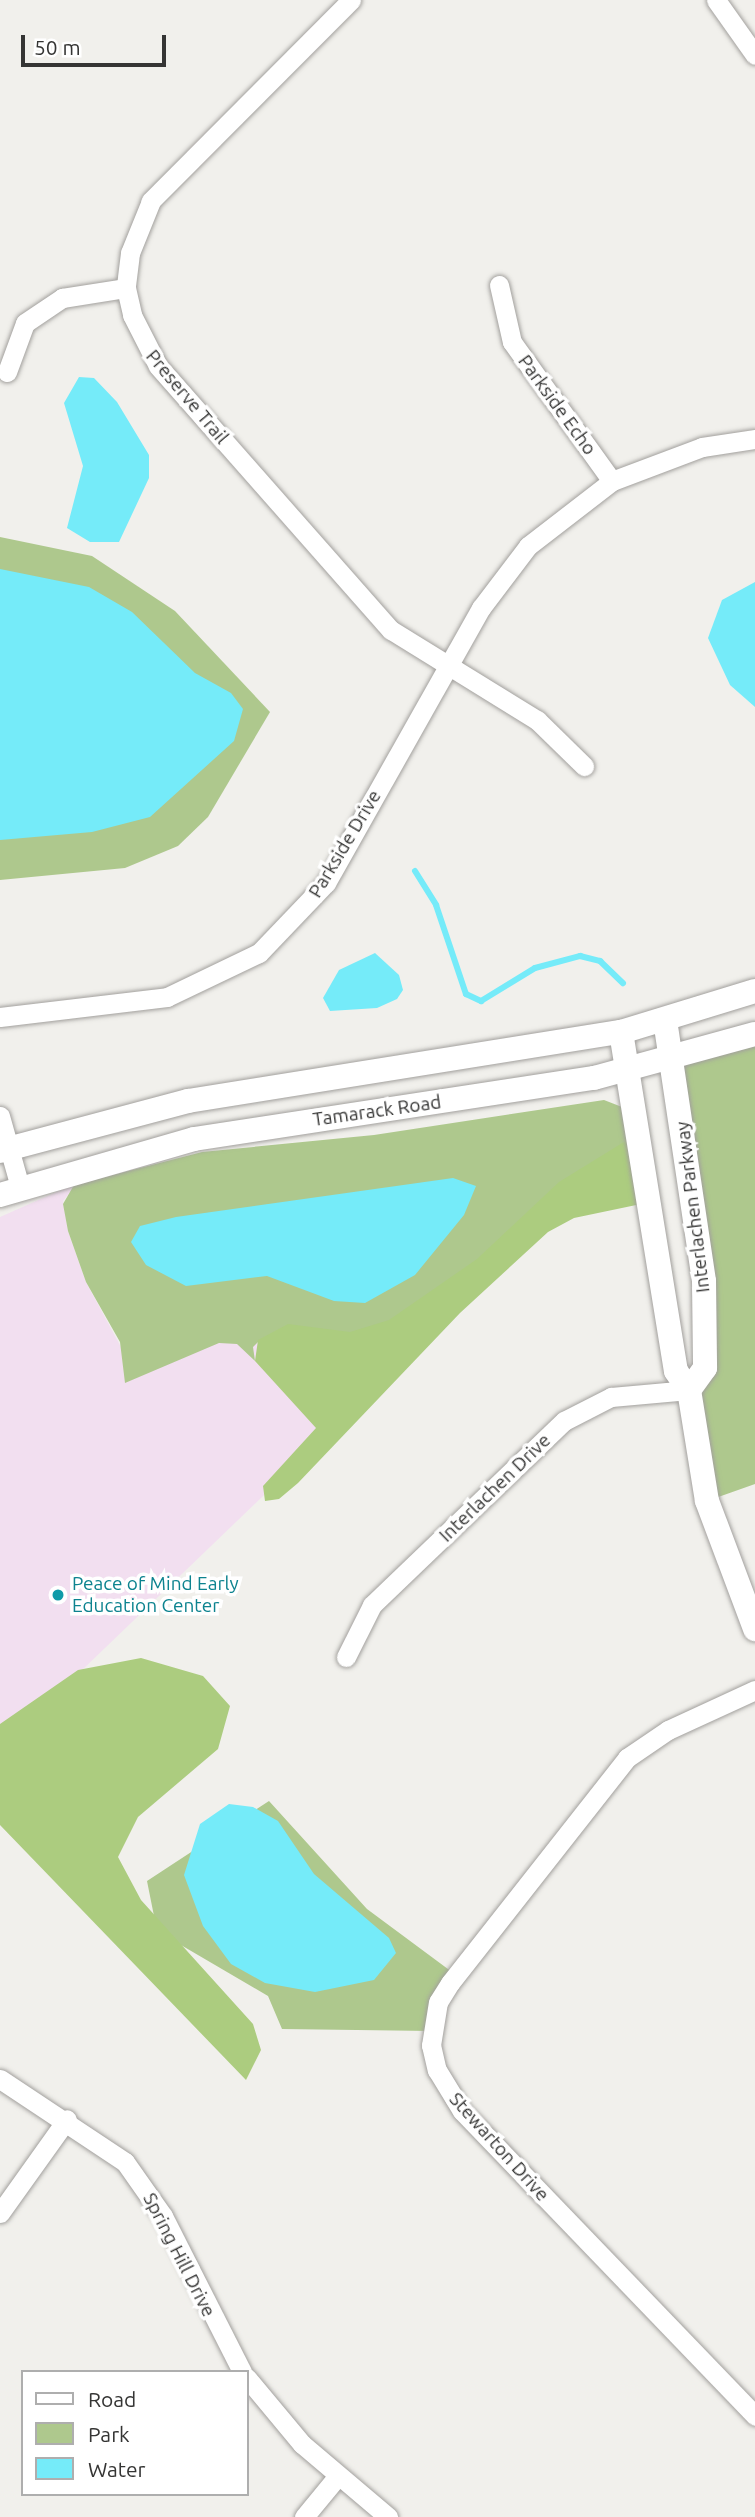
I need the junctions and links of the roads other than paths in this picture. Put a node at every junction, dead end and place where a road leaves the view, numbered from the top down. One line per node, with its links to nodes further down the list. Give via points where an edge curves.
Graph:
1 (351, 0): 5 (street, Preserve Trail, via 151,201 136,228)
2 (716, 0): 3 (street)
3 (755, 55)
4 (499, 285): 8 (street, Parkside Echo, via 512,342)
5 (126, 288): 6 (street, via 62,299 25,323); 9 (street, Preserve Trail, via 142,343 158,366 391,630)
6 (7, 372)
7 (755, 439): 8 (street, Parkside Drive, via 702,447)
8 (612, 481): 9 (street, Parkside Drive, via 528,546 481,608)
9 (446, 669): 10 (street, via 537,720); 12 (street, Parkside Drive, via 326,883 259,953 167,997)
10 (584, 766)
11 (755, 991): 13 (street, Tamarack Road)
12 (0, 1017)
13 (665, 1020): 14 (street, Tamarack Road); 16 (street, Interlachen Parkway)
14 (621, 1032): 17 (street, Interlachen Parkway); 19 (street, Tamarack Road, via 188,1101)
15 (755, 1034): 16 (street, Tamarack Road)
16 (672, 1060): 17 (street, Tamarack Road); 21 (street, Interlachen Parkway, via 704,1281 705,1368)
17 (629, 1069): 20 (street, Tamarack Road, via 194,1139); 21 (street, Interlachen Parkway, via 676,1371)
18 (0, 1116): 19 (street)
19 (4, 1150): 20 (street)
20 (10, 1191)
21 (689, 1390): 22 (street, Interlachen Parkway, via 706,1501); 23 (street, Interlachen Drive, via 611,1397 564,1421 372,1605)
22 (755, 1629)
23 (346, 1657)
24 (755, 1690): 30 (street, Stewarton Drive, via 668,1730 627,1758 450,1983 431,2025 438,2070 462,2111)
25 (0, 2079): 26 (street, Spring Hill Drive)
26 (67, 2119): 27 (street); 28 (street, Spring Hill Drive, via 125,2161 145,2187)
27 (0, 2213)
28 (241, 2370)
29 (248, 2379): 31 (street)
30 (755, 2416)
31 (337, 2477): 32 (street); 33 (street)
32 (304, 2517)
33 (388, 2517)

